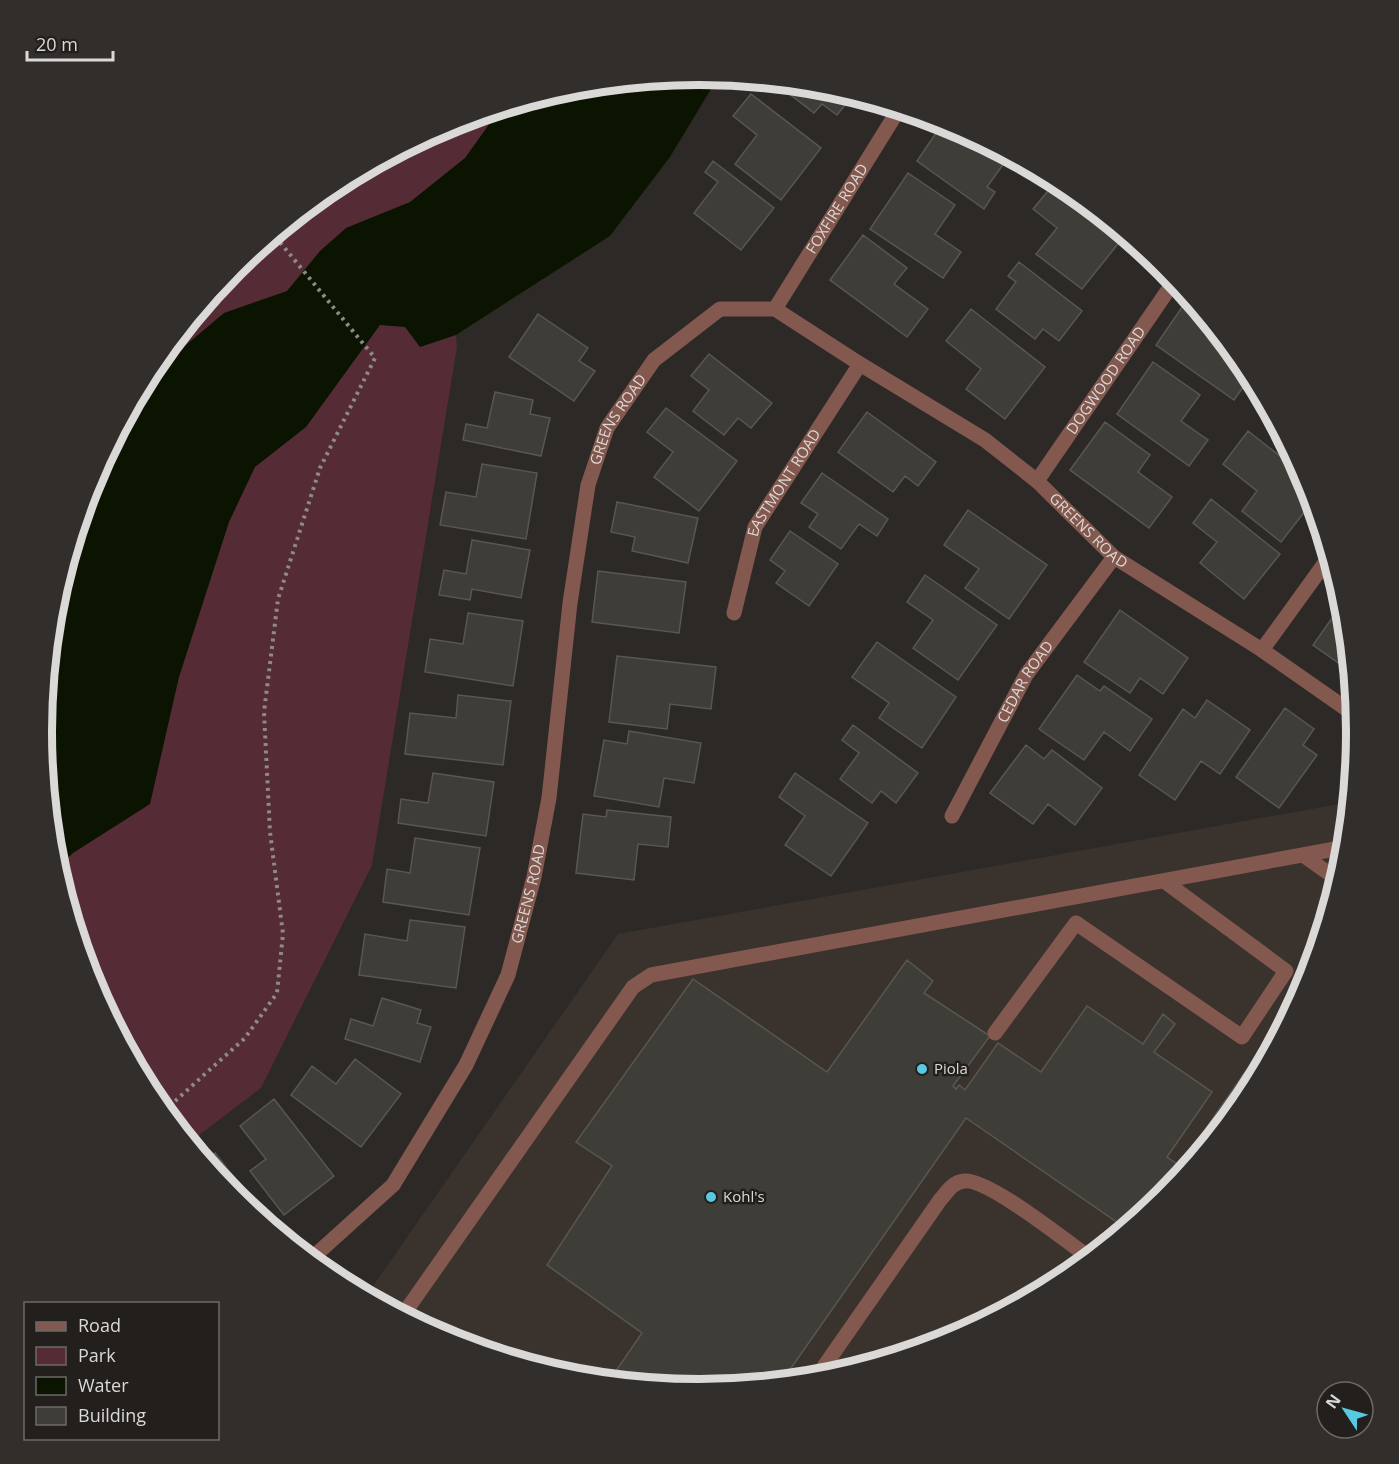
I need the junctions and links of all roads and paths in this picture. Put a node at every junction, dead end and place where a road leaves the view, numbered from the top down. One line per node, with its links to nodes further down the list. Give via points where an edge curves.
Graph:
1 (895, 115): 4 (street, FOXFIRE ROAD)
2 (279, 241): 20 (path, via 375,358 320,468 278,599 264,712 270,832 283,934 277,993 245,1038)
3 (1170, 288): 6 (street, DOGWOOD ROAD)
4 (775, 309): 5 (street, GREENS ROAD); 22 (street, GREENS ROAD, via 720,309 654,360 607,428 588,485 570,603 549,798 534,877 508,975 466,1065 393,1185)
5 (860, 364): 6 (street, GREENS ROAD, via 985,440); 9 (street, EASTMONT ROAD, via 754,527)
6 (1037, 481): 7 (street, GREENS ROAD)
7 (1114, 557): 10 (street, GREENS ROAD); 12 (street, CEDAR ROAD, via 1026,675)
8 (1324, 564): 10 (street)
9 (734, 613)
10 (1262, 650): 11 (street, GREENS ROAD)
11 (1345, 708)
12 (952, 816)
13 (1336, 849): 14 (street)
14 (1303, 855): 15 (street); 16 (street)
15 (1330, 874)
16 (1164, 881): 17 (street); 18 (street, via 1286,971 1242,1037)
17 (1070, 898): 18 (street); 23 (street, via 651,975 633,987)
18 (1076, 923): 19 (street)
19 (995, 1034)
20 (171, 1104)
21 (1083, 1253): 24 (street, via 979,1182 956,1183 939,1200)
22 (318, 1254)
23 (407, 1309)
24 (823, 1367)

